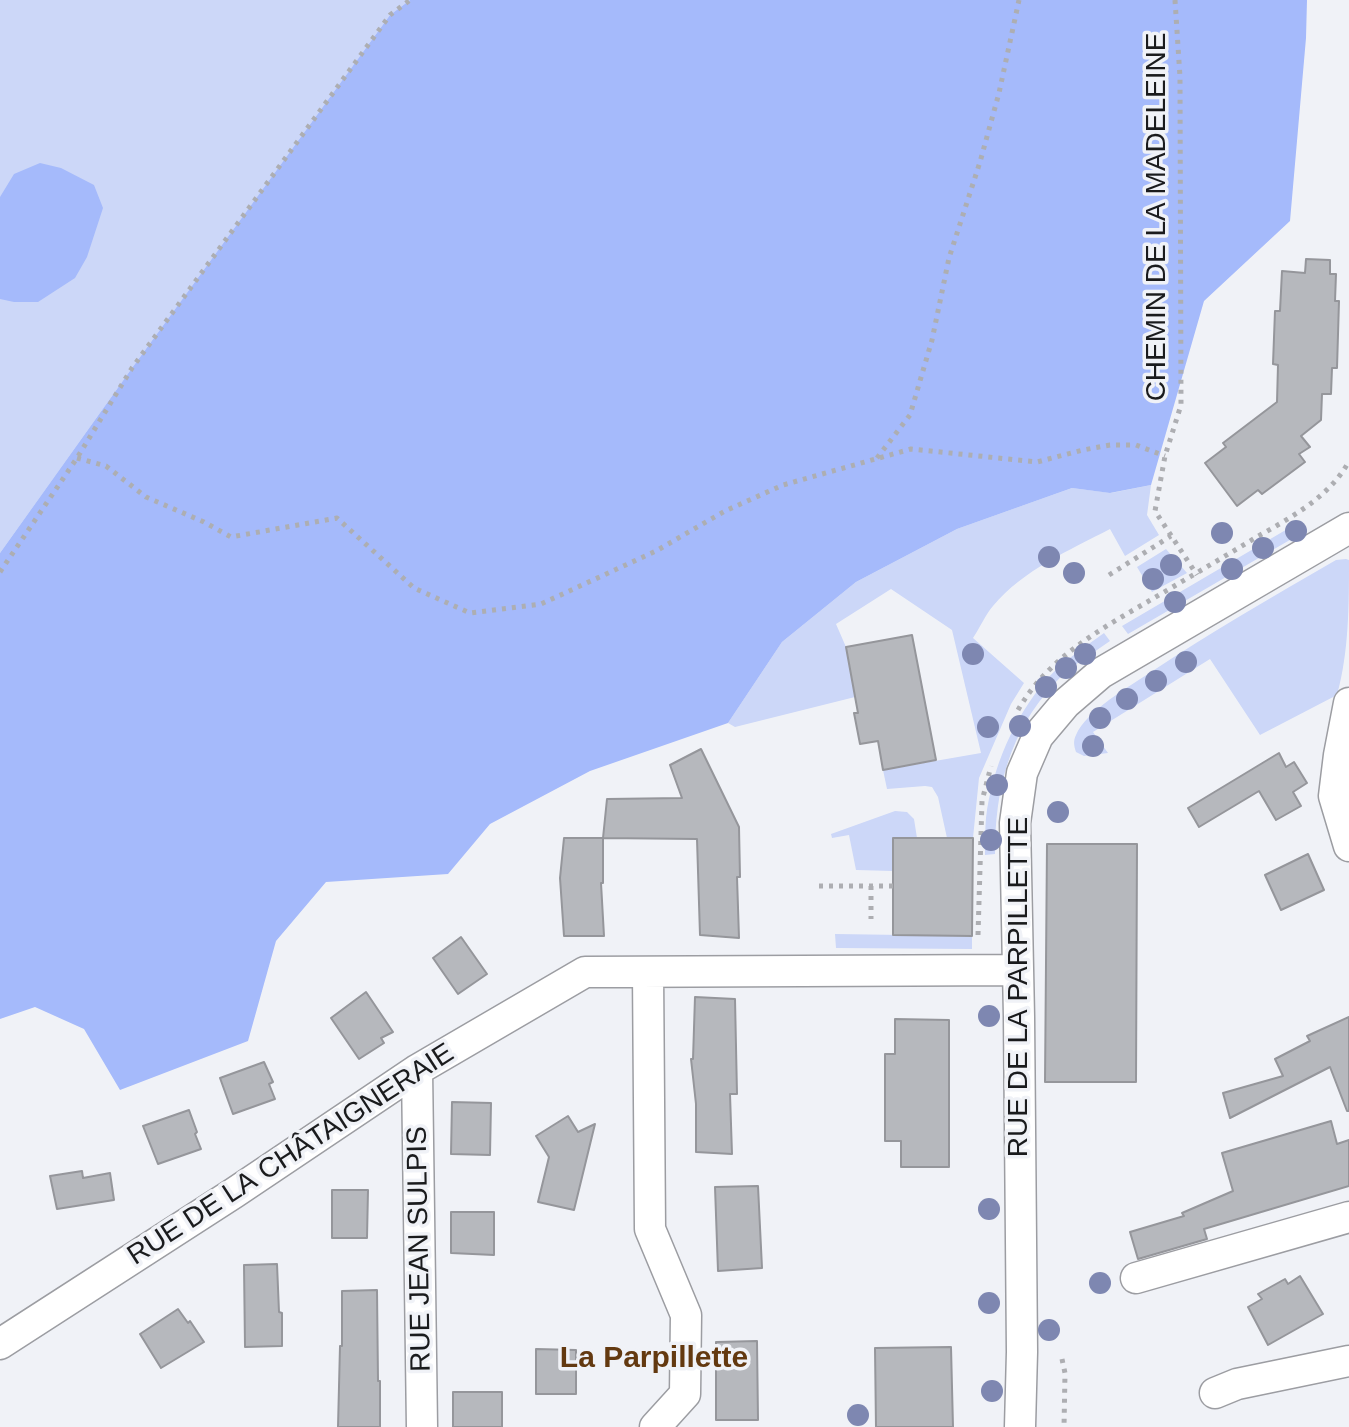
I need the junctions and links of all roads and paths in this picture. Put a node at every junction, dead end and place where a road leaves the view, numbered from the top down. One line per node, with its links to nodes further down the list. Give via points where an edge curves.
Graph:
1 (410, 0): 5 (path, via 390,15 132,368)
2 (1019, 0): 6 (path, via 999,93 949,258 910,415)
3 (1175, 0): 4 (path, CHEMIN DE LA MADELEINE, via 1181,405)
4 (1165, 456): 6 (path, via 1136,445 1110,445 1037,462 911,449); 10 (path, CHEMIN DE LA MADELEINE, via 1155,511)
5 (77, 458): 6 (path, via 106,466 146,497 231,537 337,518 414,588 470,613 541,604 783,485); 11 (path)
6 (877, 458)
7 (1349, 461): 8 (path)
8 (1335, 484)
9 (1349, 528): 13 (street, RUE DE LA PARPILLETTE)
10 (1171, 536): 12 (path); 13 (path, CHEMIN DE LA MADELEINE)
11 (0, 572)
12 (1109, 575)
13 (1217, 605): 20 (street, RUE DE LA PARPILLETTE, via 1101,673 1038,736 1022,773 1015,823)
14 (1349, 703): 15 (street, via 1334,796)
15 (1349, 846)
16 (819, 886): 17 (path)
17 (871, 886): 18 (path); 19 (path)
18 (893, 886)
19 (871, 919)
20 (1018, 970): 21 (street); 31 (street, RUE DE LA PARPILLETTE)
21 (648, 972): 22 (street, RUE DE LA CHÂTAIGNERAIE, via 585,972); 30 (street, via 650,1229 686,1315 685,1394)
22 (417, 1070): 25 (street, RUE DE LA CHÂTAIGNERAIE); 29 (street, RUE JEAN SULPIS)
23 (1349, 1217): 24 (street)
24 (1136, 1278)
25 (0, 1344)
26 (1062, 1359): 32 (path)
27 (1349, 1361): 28 (street)
28 (1215, 1393)
29 (422, 1427)
30 (655, 1427)
31 (1020, 1427)
32 (1064, 1427)

